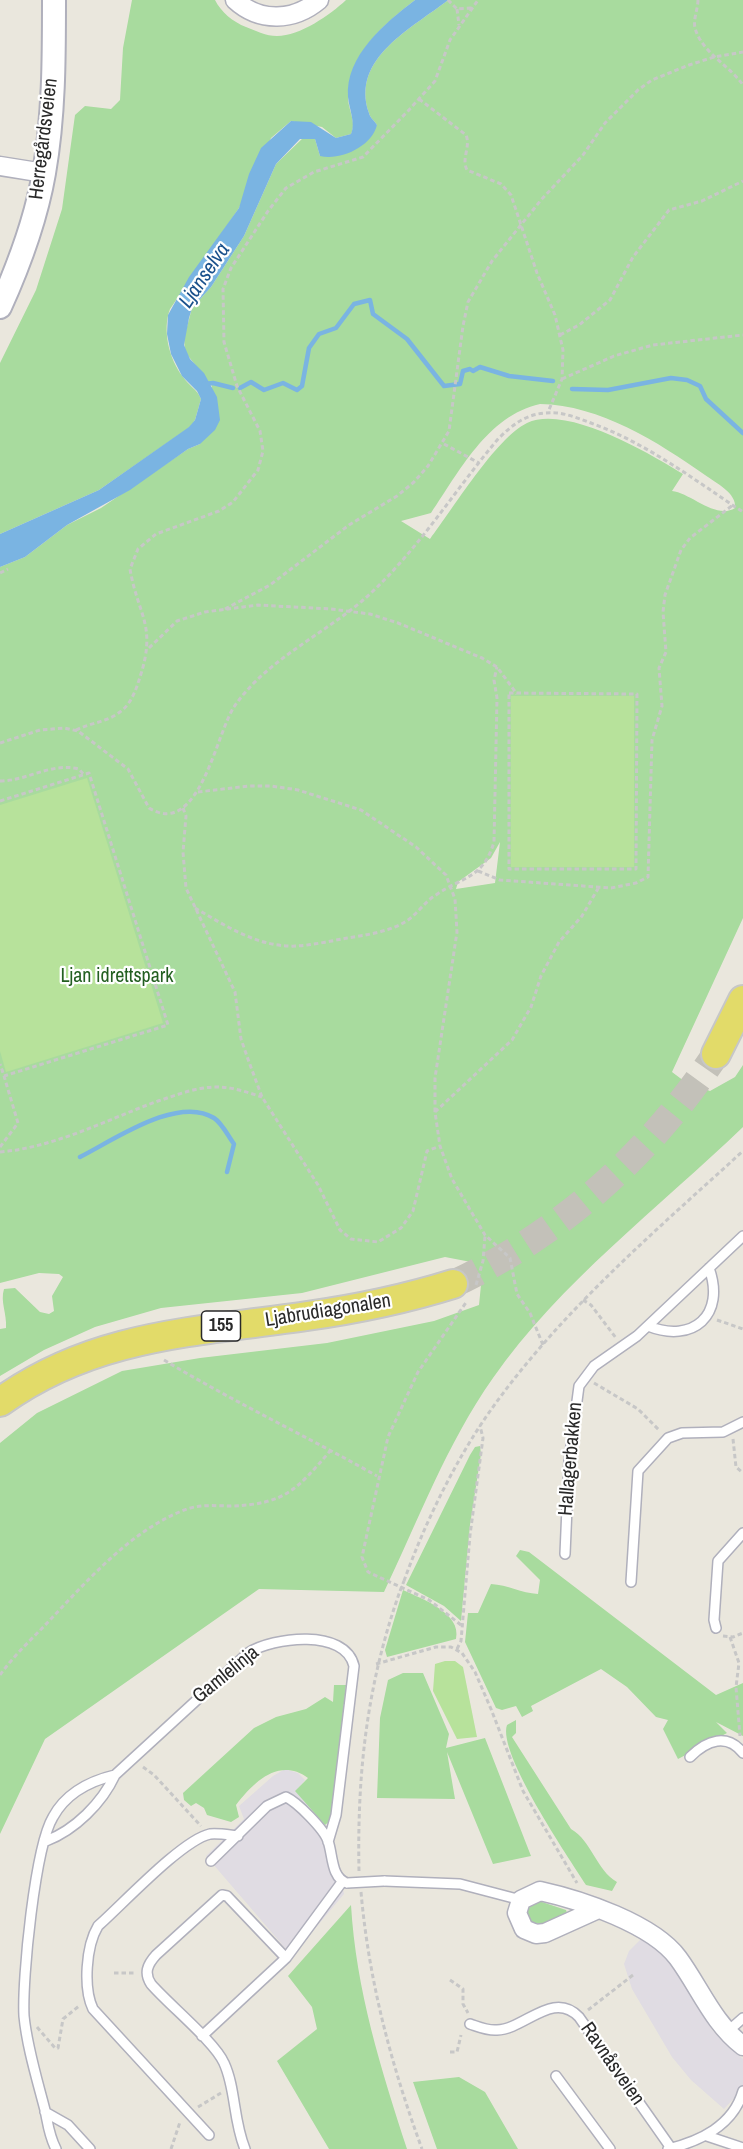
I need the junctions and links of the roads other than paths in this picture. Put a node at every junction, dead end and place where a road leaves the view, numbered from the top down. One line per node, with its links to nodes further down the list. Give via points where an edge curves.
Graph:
1 (54, 0): 5 (street, Herregårdsveien, via 52,99)
2 (235, 0): 3 (street, via 253,12 273,17 291,16)
3 (319, 0)
4 (0, 166): 5 (street)
5 (44, 173): 6 (street, Herregårdsveien, via 16,271)
6 (0, 307)
7 (743, 1000): 8 (main road)
8 (716, 1054)
9 (743, 1236): 10 (lane, Hallagerbakken)
10 (709, 1268): 12 (lane, Hallagerbakken); 12 (lane, via 714,1300 700,1324 682,1332)
11 (453, 1284): 13 (main road, Ljabrudiagonalen / 155, via 381,1304 180,1332 115,1346 46,1373)
12 (648, 1326): 16 (lane, Hallagerbakken, via 594,1366 579,1386 569,1461)
13 (0, 1402)
14 (743, 1422): 17 (lane, via 723,1432 682,1433 668,1438 638,1472)
15 (743, 1533): 18 (lane, via 718,1561)
16 (565, 1554)
17 (631, 1582)
18 (716, 1628)
19 (743, 1753): 20 (lane, via 736,1744 720,1739)
20 (690, 1757)
21 (115, 1774): 23 (lane, Gamlelinja, via 94,1807 70,1828); 23 (lane, Gamlelinja, via 77,1790 51,1819); 24 (lane, Gamlelinja, via 257,1647 284,1641 323,1641 338,1647 354,1666 336,1815)
22 (238, 1836): 24 (lane, Gamlelinja, via 267,1806 286,1797 293,1800); 25 (lane, Gamlelinja); 38 (lane, via 210,1834 194,1840 98,1926 90,1951 89,2001 93,2009)
23 (46, 1841): 37 (lane, Gamlelinja, via 34,1890 24,1994 36,2082)
24 (328, 1842): 26 (lane, Gamlelinja, via 336,1874)
25 (211, 1861)
26 (344, 1882): 27 (lane, bridge, via 460,1884); 29 (lane)
27 (521, 1900): 28 (street, via 540,1891); 28 (street, via 517,1913 520,1925 536,1934 545,1933)
28 (588, 1907): 32 (street, via 641,1928 664,1942)
29 (286, 1958): 33 (lane); 33 (lane, via 228,1896 222,1895 156,1955 146,1973 151,1984)
30 (743, 2018): 32 (lane)
31 (470, 2024): 45 (lane, Ravnåsveien, via 499,2031 551,2008 565,2008 579,2017)
32 (727, 2032): 34 (street)
33 (202, 2036): 43 (lane, via 223,2059)
34 (743, 2046)
35 (556, 2076): 44 (lane)
36 (743, 2091): 39 (lane, Ravnåsveien, via 727,2120)
37 (45, 2112): 41 (lane, Gamlelinja); 42 (lane, via 68,2124)
38 (209, 2136)
39 (707, 2136): 40 (lane); 45 (lane, Ravnåsveien)
40 (743, 2148)
41 (56, 2149)
42 (90, 2149)
43 (245, 2149)
44 (610, 2149)
45 (670, 2149)

